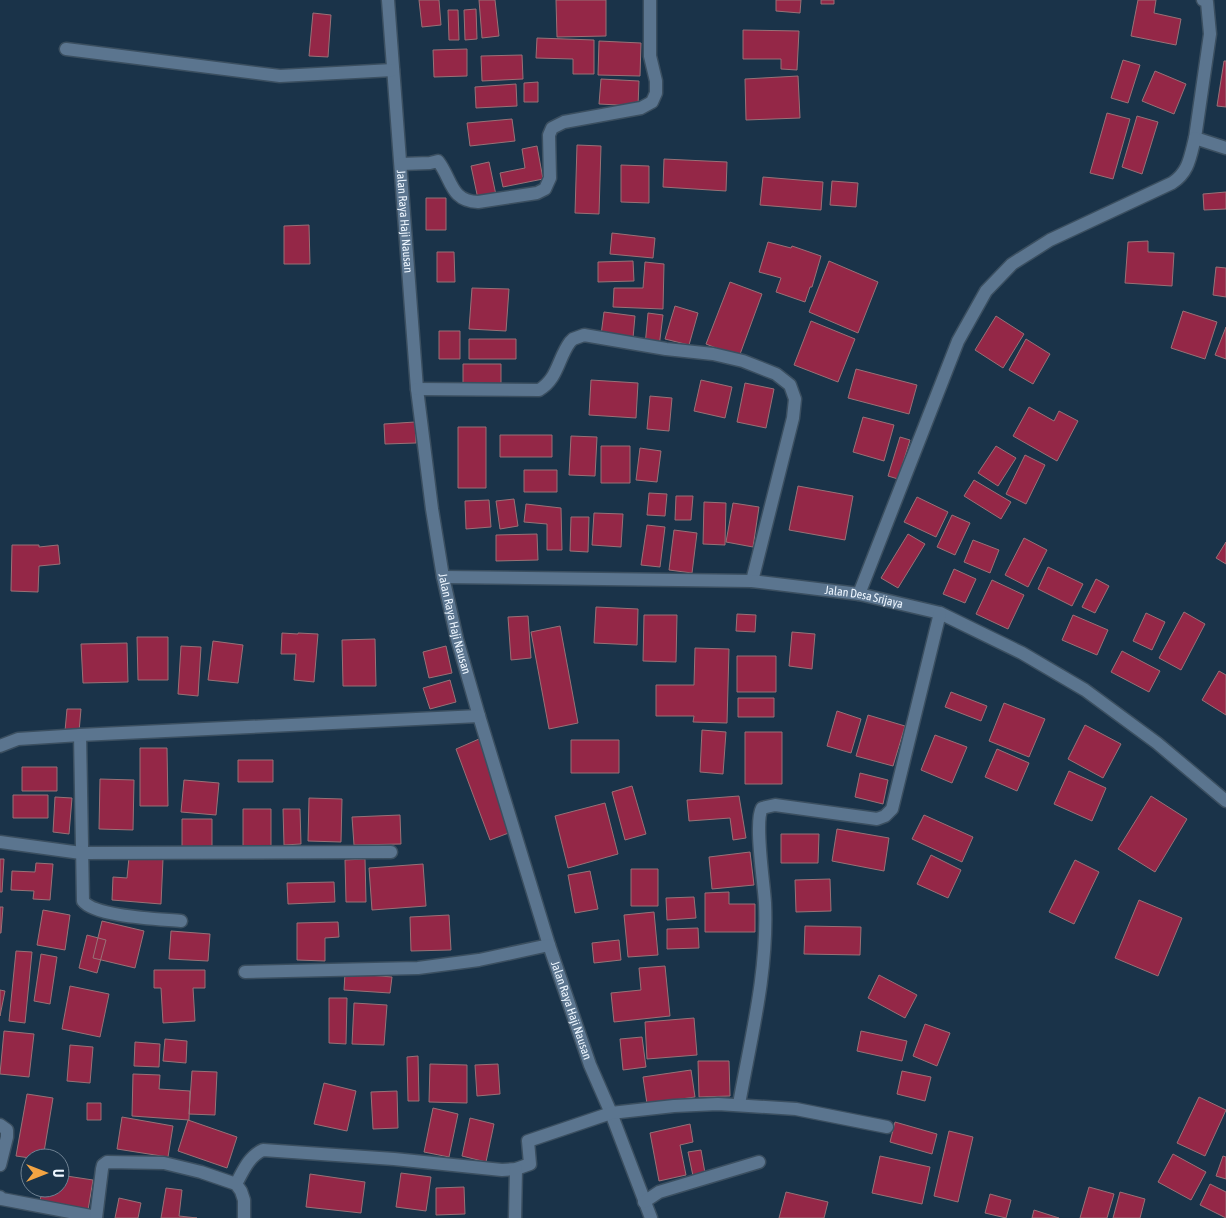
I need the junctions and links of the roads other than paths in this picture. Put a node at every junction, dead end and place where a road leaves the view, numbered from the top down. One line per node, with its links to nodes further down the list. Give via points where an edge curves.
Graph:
1 (388, 0): 5 (street, Jalan Raya Haji Nausan)
2 (650, 0): 8 (street, via 650,56 656,81 652,102 641,108 564,122 552,128 549,135 550,178 545,189 537,193 470,202 461,199 438,161)
3 (1206, 1): 6 (street, via 1210,34)
4 (66, 50): 5 (street, via 280,76)
5 (394, 70): 8 (street, Jalan Raya Haji Nausan)
6 (1195, 138): 7 (street); 12 (street, via 1188,166 1181,177 1050,240 1012,264 986,291 958,341)
7 (1226, 148)
8 (401, 164): 9 (street, Jalan Raya Haji Nausan)
9 (417, 389): 10 (street, Jalan Raya Haji Nausan); 11 (street, via 539,390 552,380 570,342 584,335 713,354 776,374 790,385 795,399 793,418)
10 (443, 577): 11 (street, Jalan Desa Srijaya); 14 (street, Jalan Raya Haji Nausan)
11 (752, 581): 12 (street, Jalan Desa Srijaya)
12 (859, 594): 13 (street, Jalan Desa Srijaya)
13 (940, 614): 17 (street, Jalan Desa Srijaya, via 1022,653 1085,690 1157,743); 24 (street, via 889,813 877,819 775,806 760,811 765,902 764,964)
14 (479, 716): 15 (street); 22 (street, Jalan Raya Haji Nausan)
15 (80, 735): 16 (street, via 18,739); 20 (street)
16 (0, 746)
17 (1226, 801)
18 (0, 842): 20 (street)
19 (391, 852): 20 (street)
20 (81, 853): 21 (street, via 85,904 127,916)
21 (181, 921)
22 (549, 944): 23 (street, via 479,960 418,968); 25 (street, Jalan Raya Haji Nausan, via 590,1065)
23 (245, 972)
24 (739, 1104): 25 (street, via 674,1106); 27 (street, via 796,1109)
25 (611, 1113): 30 (street, via 528,1141 530,1164); 33 (street, Jalan Raya Haji Nausan)
26 (0, 1125): 29 (street, via 7,1130)
27 (887, 1127)
28 (760, 1162): 33 (street, via 659,1192)
29 (0, 1165)
30 (516, 1169): 31 (street, via 263,1150 251,1159); 36 (street)
31 (236, 1184): 34 (street, via 164,1163 106,1162 102,1169); 35 (street, via 244,1200)
32 (0, 1197): 34 (street)
33 (644, 1202): 37 (street, Jalan Raya Haji Nausan)
34 (96, 1218)
35 (244, 1218)
36 (515, 1218)
37 (651, 1218)

